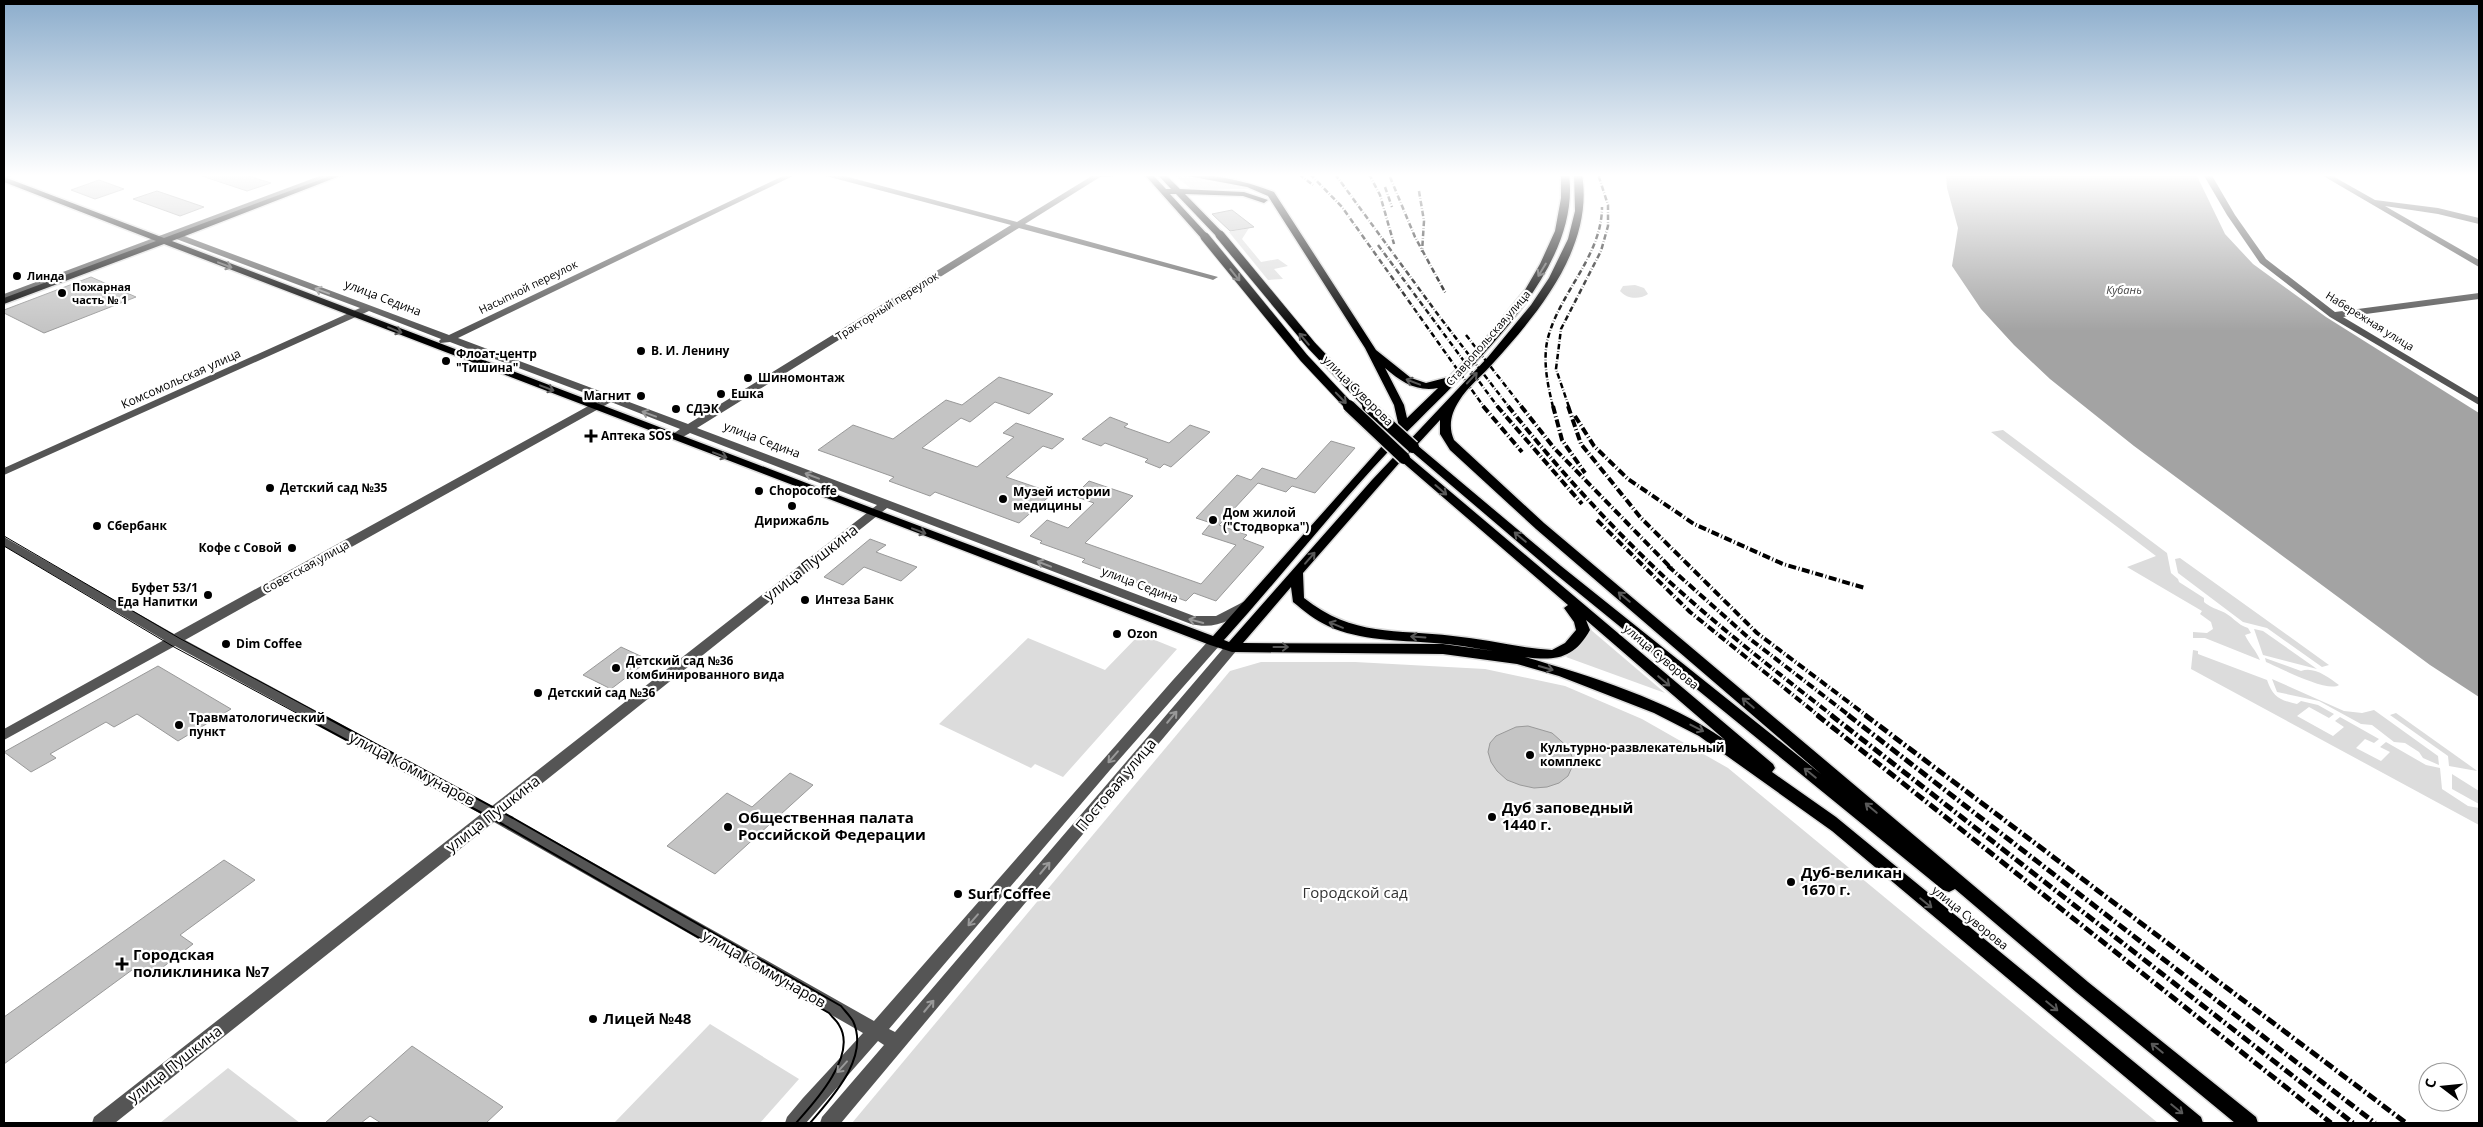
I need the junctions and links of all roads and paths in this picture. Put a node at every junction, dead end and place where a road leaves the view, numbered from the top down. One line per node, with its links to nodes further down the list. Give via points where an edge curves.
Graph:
1 (136, 227): 14 (main road)
2 (196, 227): 14 (street)
3 (198, 227): 14 (main road)
4 (683, 227): 23 (street, Насыпной переулок)
5 (1015, 227): 32 (street, Тракторный переулок)
6 (1028, 227): 16 (street)
7 (1196, 227): 41 (main road, улица Суворова, one-way to 41, bridge, via 1298,352 1347,404 1404,458)
8 (1212, 227): 49 (main road, улица Суворова, one-way to 8, bridge, via 1917,860 1557,569 1404,440 1317,353)
9 (1293, 227): 25 (main road)
10 (1561, 227): 26 (main road, Ставропольская улица, one-way to 26, via 1545,265 1523,298)
11 (1577, 227): 27 (main road, Ставропольская улица, one-way to 11, via 1520,324 1558,270)
12 (2239, 227): 22 (street, Набережная улица, via 2263,261)
13 (2414, 227): 15 (street)
14 (167, 238): 18 (street); 19 (main road); 20 (street, улица Седина, one-way to 14); 21 (main road, улица Седина, one-way to 21)
15 (2479, 264)
16 (1213, 277)
17 (2479, 296): 22 (street)
18 (4, 297)
19 (4, 301)
20 (368, 308): 21 (street, Комсомольская улица); 23 (street, улица Седина)
21 (355, 314): 24 (main road, улица Седина, one-way to 24); 36 (street, Комсомольская улица)
22 (2333, 315): 29 (street, Набережная улица)
23 (449, 339): 24 (street, Насыпной переулок); 28 (street, улица Седина)
24 (436, 346): 30 (main road, улица Седина, one-way to 30)
25 (1370, 348): 26 (main road, Ставропольская улица, one-way to 25, via 1436,385 1412,384); 31 (main road, via 1399,405)
26 (1458, 373): 31 (main road, Ставропольская улица)
27 (1456, 395): 34 (main road, Ставропольская улица); 49 (main road, улица Суворова, one-way to 27, via 1547,532 1454,448 1443,429)
28 (610, 399): 30 (street, Советская улица); 32 (street, улица Седина, one-way to 28)
29 (2479, 402)
30 (596, 406): 33 (main road, улица Седина); 43 (street, Советская улица)
31 (1404, 427): 35 (main road, Ставропольская улица)
32 (689, 428): 33 (street, Тракторный переулок); 37 (street, улица Седина, one-way to 32)
33 (675, 437): 38 (main road, улица Седина, one-way to 38)
34 (1406, 449): 40 (main road, Постовая улица, one-way to 34)
35 (1367, 468): 42 (main road, Постовая улица)
36 (4, 472)
37 (885, 504): 38 (street, улица Пушкина); 42 (street, улица Седина, one-way to 37, via 1222,620 1211,624 1199,623)
38 (873, 514): 44 (main road, улица Седина, one-way to 44); 47 (street, улица Пушкина)
39 (4, 541): 43 (street, улица Коммунаров)
40 (1297, 573): 41 (main road, one-way to 40, via 1582,630 1570,647 1561,653 1537,654 1470,642 1383,635 1338,627 1298,599); 45 (main road, Постовая улица)
41 (1559, 592): 48 (main road, улица Суворова, one-way to 48)
42 (1255, 598): 44 (main road, Постовая улица)
43 (174, 640): 46 (street, Советская улица); 47 (street, улица Коммунаров)
44 (1215, 642): 45 (main road, улица Седина); 50 (street, Постовая улица, one-way to 50)
45 (1232, 647): 48 (main road, улица Седина, one-way to 48, via 1443,649 1517,659 1659,709 1704,732); 51 (street, Постовая улица, one-way to 45)
46 (4, 736)
47 (493, 813): 50 (street, улица Коммунаров); 52 (street, улица Пушкина)
48 (1836, 826): 55 (main road, улица Суворова, one-way to 55)
49 (2082, 987): 56 (main road, улица Суворова, one-way to 49)
50 (874, 1031): 51 (street, улица Коммунаров); 53 (street, Постовая улица, one-way to 53)
51 (897, 1043): 54 (street, Постовая улица)
52 (100, 1123)
53 (794, 1123)
54 (829, 1123)
55 (2194, 1123)
56 (2249, 1123)

